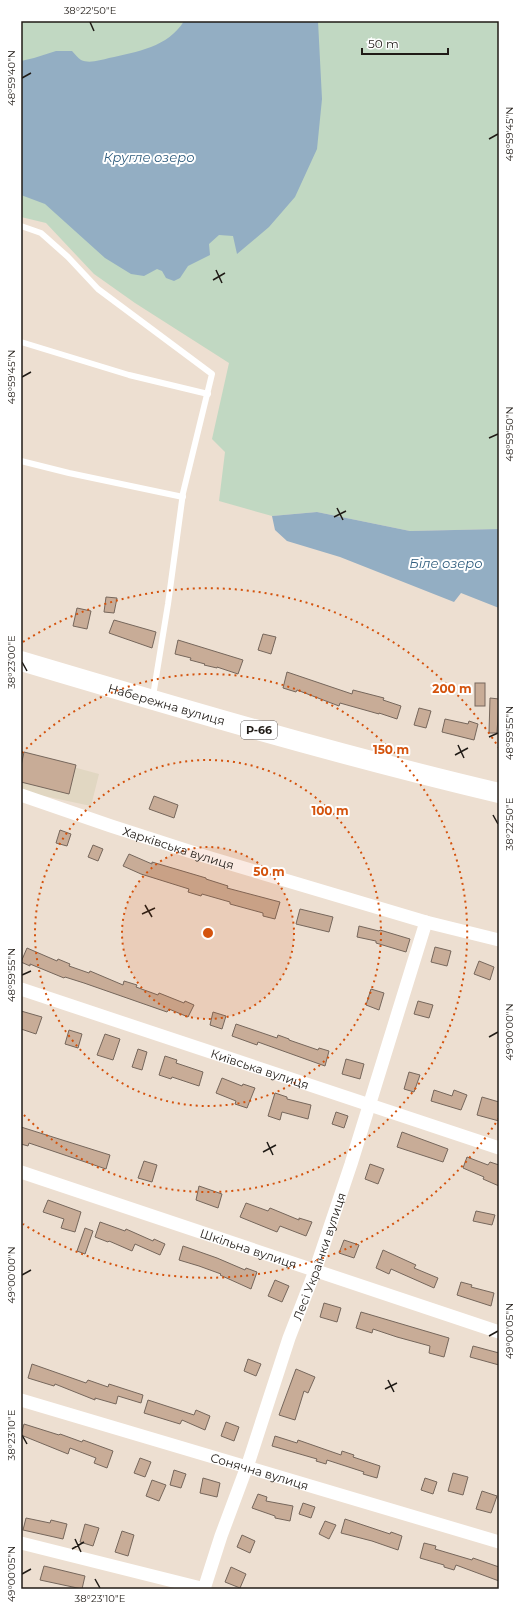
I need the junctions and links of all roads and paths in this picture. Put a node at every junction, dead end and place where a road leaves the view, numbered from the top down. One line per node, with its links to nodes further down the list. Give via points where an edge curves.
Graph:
1 (21, 226): 3 (lane, via 41,233 98,289 212,374)
2 (21, 342): 3 (lane, via 129,375)
3 (208, 394): 5 (lane)
4 (21, 461): 5 (lane)
5 (183, 497): 7 (lane)
6 (21, 661): 7 (main road, Набережна вулиця / Р-66)
7 (153, 700): 8 (main road, Набережна вулиця / Р-66, via 366,760)
8 (499, 793)
9 (21, 795): 10 (street, Харківська вулиця, via 190,851)
10 (426, 922): 11 (street, Харківська вулиця); 13 (street, Лесі Українки вулиця)
11 (499, 940)
12 (21, 989): 13 (street, Київська вулиця)
13 (369, 1105): 14 (street, Київська вулиця); 16 (street, Лесі Українки вулиця)
14 (499, 1148)
15 (21, 1172): 16 (street, Шкільна вулиця)
16 (316, 1271): 17 (street, Шкільна вулиця); 19 (street, Лесі Українки вулиця, via 288,1338)
17 (499, 1332)
18 (21, 1400): 19 (street, Сонячна вулиця)
19 (247, 1467): 20 (street, Сонячна вулиця); 22 (street, Лесі Українки вулиця)
20 (499, 1542)
21 (21, 1543): 22 (street)
22 (204, 1589)

